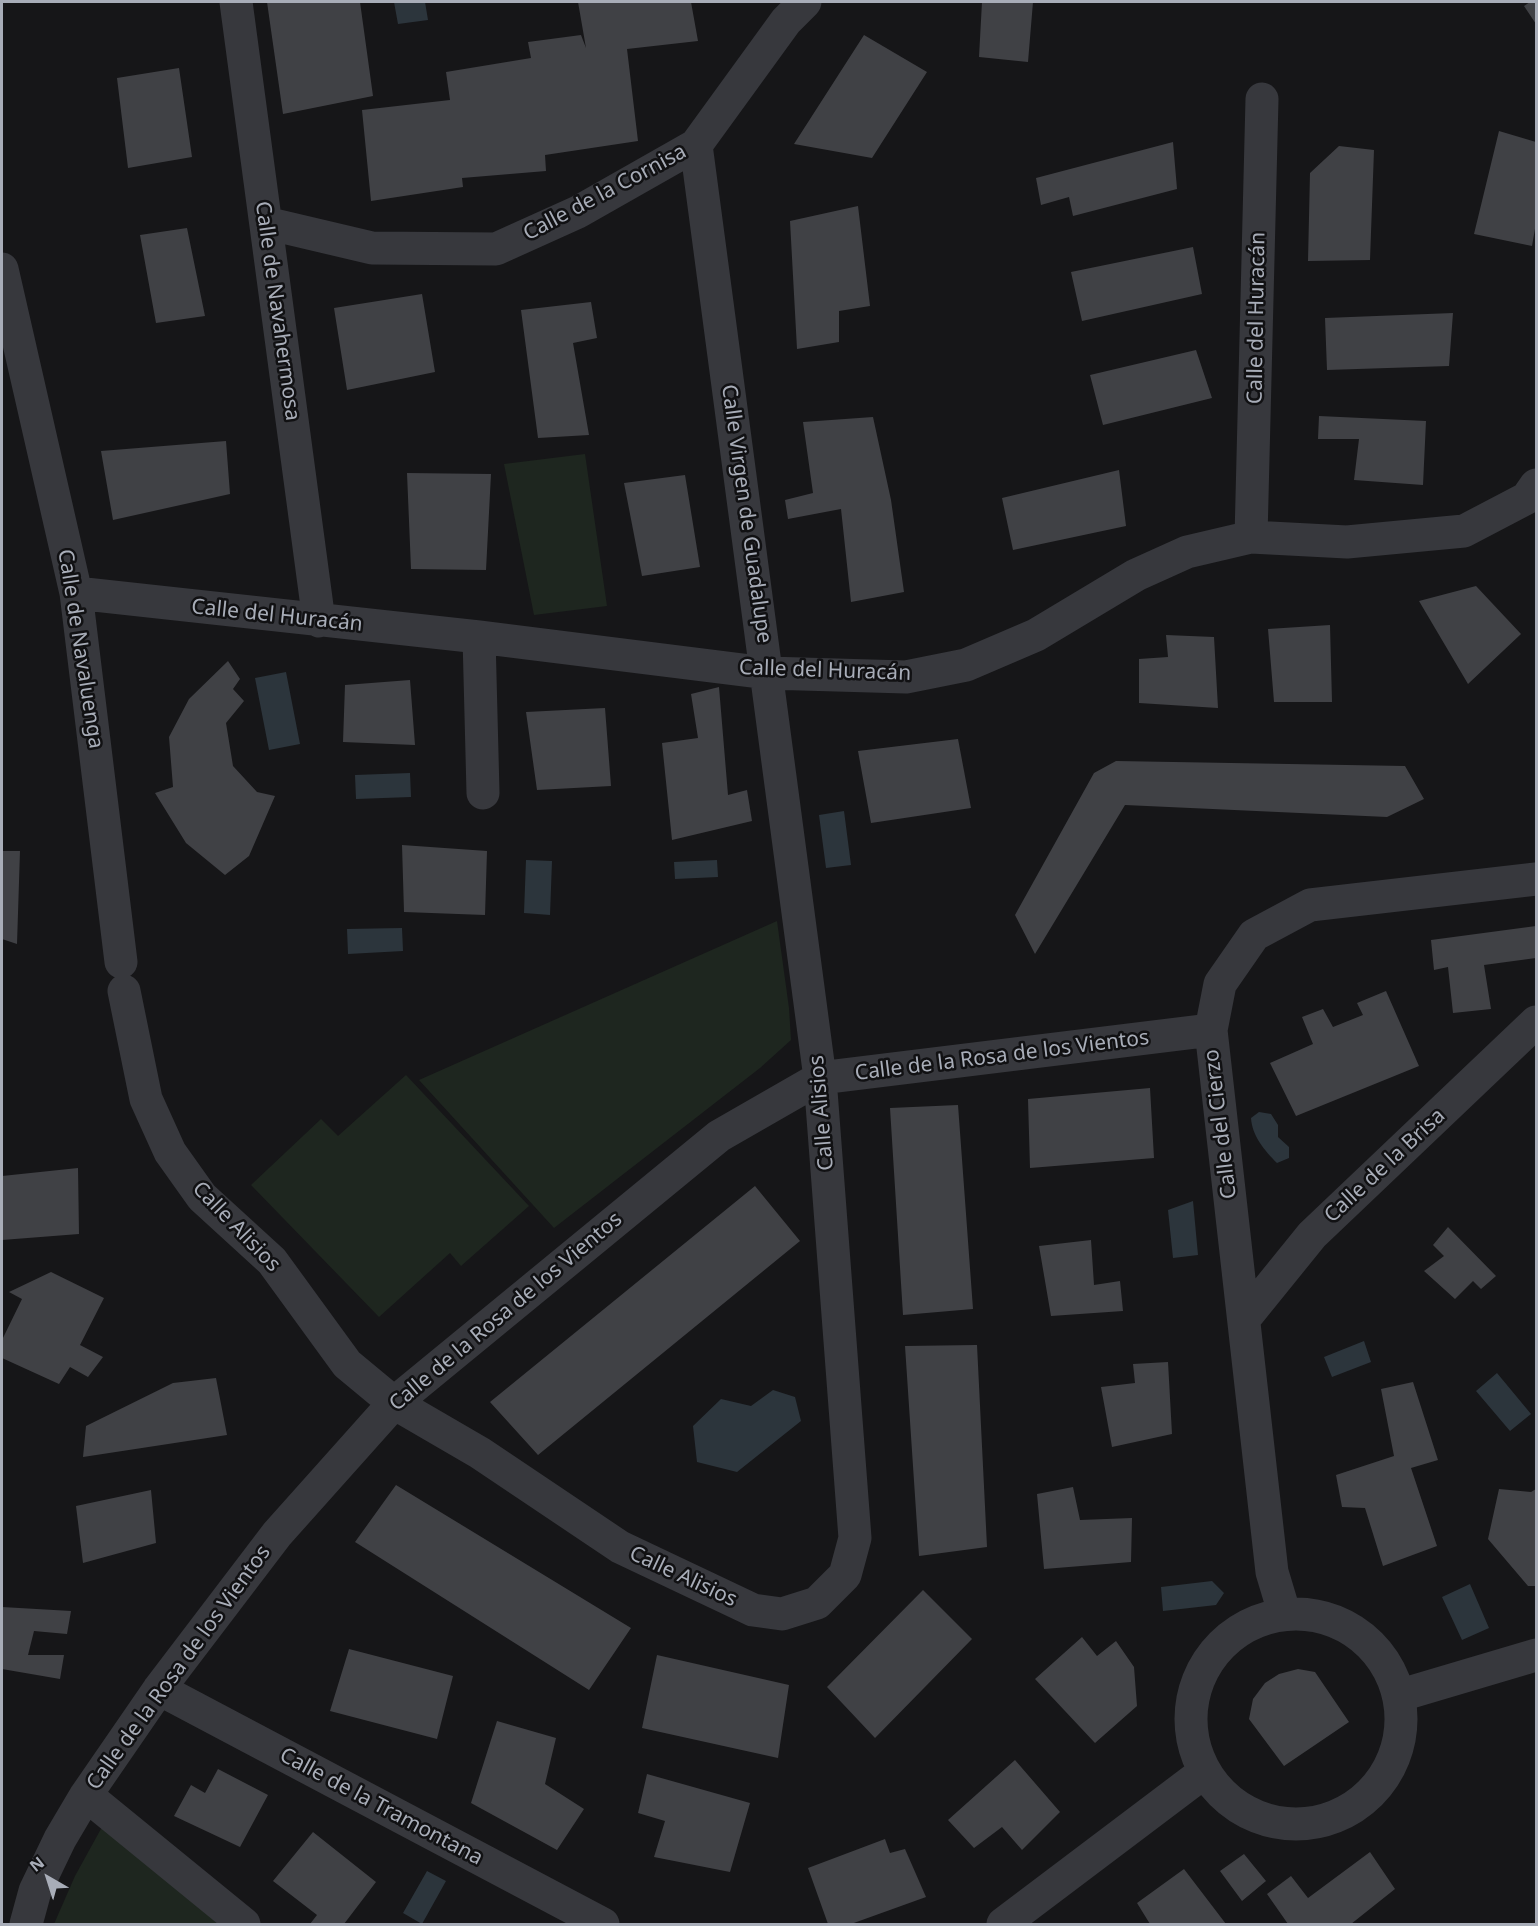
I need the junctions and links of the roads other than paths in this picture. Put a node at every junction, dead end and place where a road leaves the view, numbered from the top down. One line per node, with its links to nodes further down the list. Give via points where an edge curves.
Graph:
1 (236, 2): 5 (street, Calle de Navahermosa)
2 (805, 2): 4 (street, Calle de la Cornisa, via 786,21)
3 (1262, 99): 8 (street, Calle del Huracán)
4 (696, 145): 5 (street, Calle de la Cornisa, via 578,212 496,249 372,248); 12 (street, Calle Virgen de Guadalupe)
5 (266, 222): 10 (street, Calle de Navahermosa)
6 (2, 269): 9 (street, Calle de Navaluenga)
7 (1536, 485): 8 (street, Calle del Huracán, via 1527,498 1464,531 1347,542)
8 (1251, 537): 12 (street, Calle del Huracán, via 1187,552 1136,575 1036,635 966,664 906,677)
9 (76, 593): 10 (street, Calle del Huracán); 16 (street, Calle de Navaluenga)
10 (319, 621): 11 (street, Calle del Huracán)
11 (479, 637): 12 (street, Calle del Huracán); 13 (street)
12 (767, 673): 15 (street, Calle Virgen de Guadalupe)
13 (483, 793)
14 (1536, 879): 18 (street, Calle del Cierzo, via 1310,905 1254,935 1220,984)
15 (798, 919): 19 (street, Calle Alisios)
16 (123, 977): 21 (street, Calle Alisios, via 146,1099 170,1152 202,1197 272,1261 347,1364)
17 (1536, 1022): 20 (street, Calle de la Brisa, via 1312,1235)
18 (1211, 1030): 19 (street, Calle de la Rosa de los Vientos); 20 (street, Calle del Cierzo)
19 (820, 1078): 21 (street, Calle de la Rosa de los Vientos, via 719,1136); 21 (street, Calle Alisios, via 855,1538 845,1575 817,1604 782,1614 753,1610 620,1547 480,1453)
20 (1244, 1319): 22 (street, Calle del Cierzo, via 1272,1572)
21 (394, 1403): 24 (street, Calle de la Rosa de los Vientos, via 277,1534)
22 (1284, 1612): 25 (street, via 1332,1618 1383,1655); 26 (street, via 1239,1628 1203,1665 1189,1719)
23 (1536, 1655): 25 (street)
24 (159, 1689): 27 (street, Calle de la Rosa de los Vientos); 30 (street, Calle de la Tramontana)
25 (1401, 1695): 26 (street, via 1402,1739 1377,1790 1332,1820 1275,1825 1231,1805)
26 (1203, 1773): 31 (street)
27 (86, 1795): 28 (street, Calle de la Rosa de los Vientos, via 35,1891); 29 (street)
28 (26, 1924)
29 (244, 1924)
30 (603, 1924)
31 (1003, 1924)

